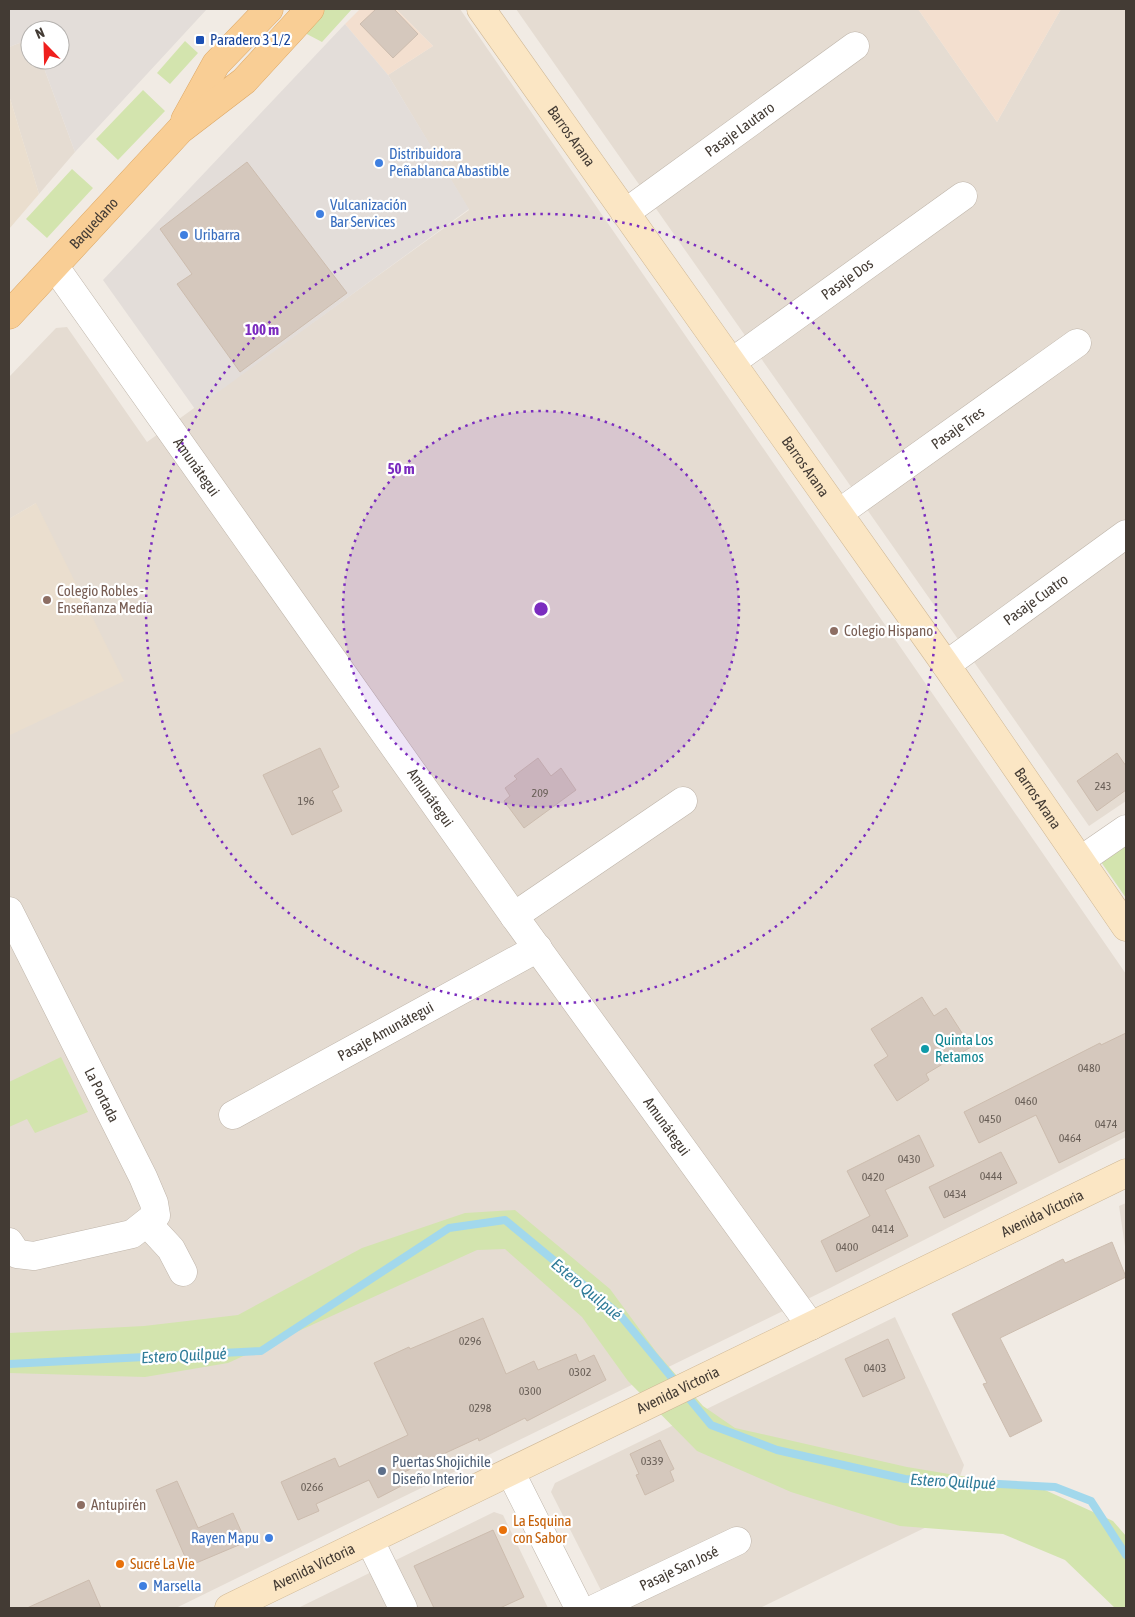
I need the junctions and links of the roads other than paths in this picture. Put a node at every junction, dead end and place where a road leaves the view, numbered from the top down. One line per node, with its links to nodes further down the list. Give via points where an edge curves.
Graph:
1 (269, 9): 5 (main road, Baquedano, via 216,64)
2 (310, 9): 5 (main road, Baquedano, via 244,80)
3 (481, 9): 7 (street, Barros Arana)
4 (855, 46): 7 (street, Pasaje Lautaro)
5 (180, 130): 8 (main road, Baquedano)
6 (963, 196): 11 (street, Pasaje Dos)
7 (625, 213): 11 (street, Barros Arana)
8 (55, 266): 9 (main road, Baquedano); 19 (street, Amunátegui)
9 (9, 315)
10 (1076, 343): 12 (street, Pasaje Tres)
11 (732, 362): 12 (street, Barros Arana)
12 (839, 513): 14 (street, Barros Arana)
13 (1126, 534): 14 (street, Pasaje Cuatro)
14 (946, 664): 17 (street, Barros Arana)
15 (683, 801): 19 (street)
16 (1126, 829): 17 (street)
17 (1081, 860): 20 (street, Barros Arana)
18 (9, 911): 24 (street, La Portada, via 143,1177 156,1215)
19 (514, 916): 21 (street, Amunátegui)
20 (1126, 927)
21 (538, 948): 22 (street, Pasaje Amunátegui); 27 (street, Amunátegui)
22 (232, 1115)
23 (1126, 1173): 27 (street, Avenida Victoria)
24 (147, 1223): 25 (street, via 132,1234 34,1256 17,1254); 26 (street, via 170,1249)
25 (9, 1242)
26 (183, 1272)
27 (811, 1326): 28 (street, Avenida Victoria)
28 (511, 1473): 30 (street, Avenida Victoria); 33 (street)
29 (737, 1541): 34 (street, Pasaje San José)
30 (370, 1542): 31 (street, Avenida Victoria); 32 (street)
31 (229, 1608)
32 (403, 1608)
33 (579, 1608)
34 (596, 1608)

